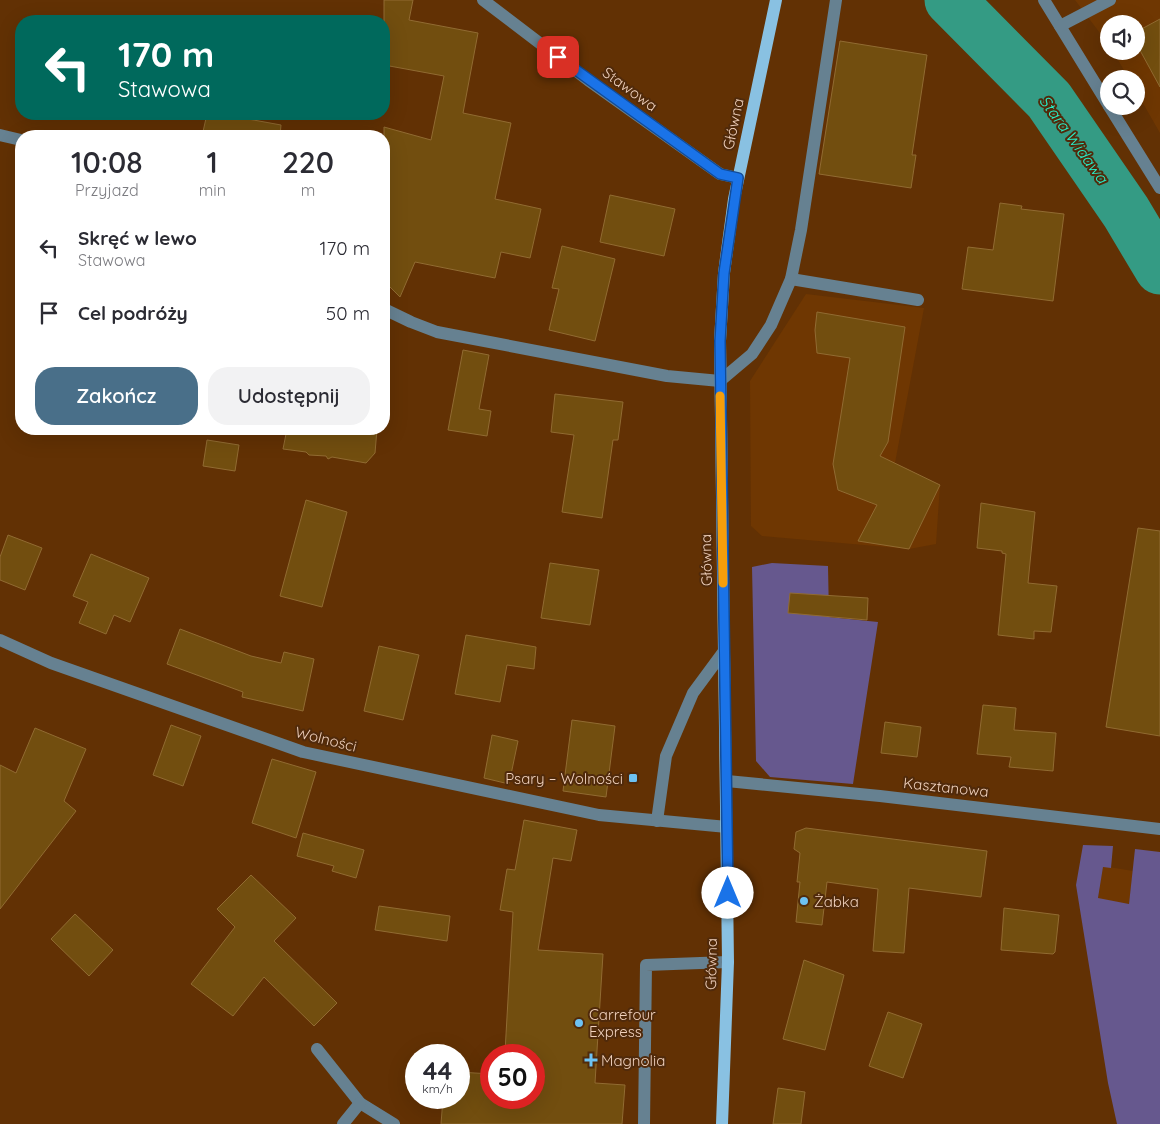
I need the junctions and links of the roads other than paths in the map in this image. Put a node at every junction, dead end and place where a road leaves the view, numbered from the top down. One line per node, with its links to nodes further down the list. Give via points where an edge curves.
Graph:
1 (482, 0): 11 (street, Stawowa, via 720,174)
2 (776, 0): 11 (main road, Główna)
3 (836, 0): 13 (street)
4 (1044, 0): 6 (street)
5 (1110, 0): 6 (street)
6 (1060, 26): 7 (street)
7 (1100, 91)
8 (1115, 115): 12 (street)
9 (0, 135): 10 (street)
10 (15, 139)
11 (738, 178): 16 (main road, Główna, via 724,273)
12 (1160, 188)
13 (791, 278): 14 (street); 16 (street, via 771,325 752,354)
14 (918, 300)
15 (390, 312): 16 (street, via 437,332 667,376)
16 (720, 381): 18 (main road, Główna)
17 (0, 640): 20 (street, Wolności, via 51,663 303,752 599,815)
18 (724, 651): 19 (main road, Główna); 20 (street, via 693,693 666,756)
19 (727, 781): 21 (main road, Główna); 22 (street, Kasztanowa)
20 (657, 821): 21 (street, Wolności)
21 (727, 827): 23 (main road, Główna)
22 (1160, 829)
23 (728, 962): 28 (street, via 646,965); 29 (main road, Główna)
24 (317, 1050): 25 (street)
25 (360, 1103): 26 (street); 27 (street)
26 (343, 1124)
27 (394, 1124)
28 (644, 1124)
29 (722, 1124)

